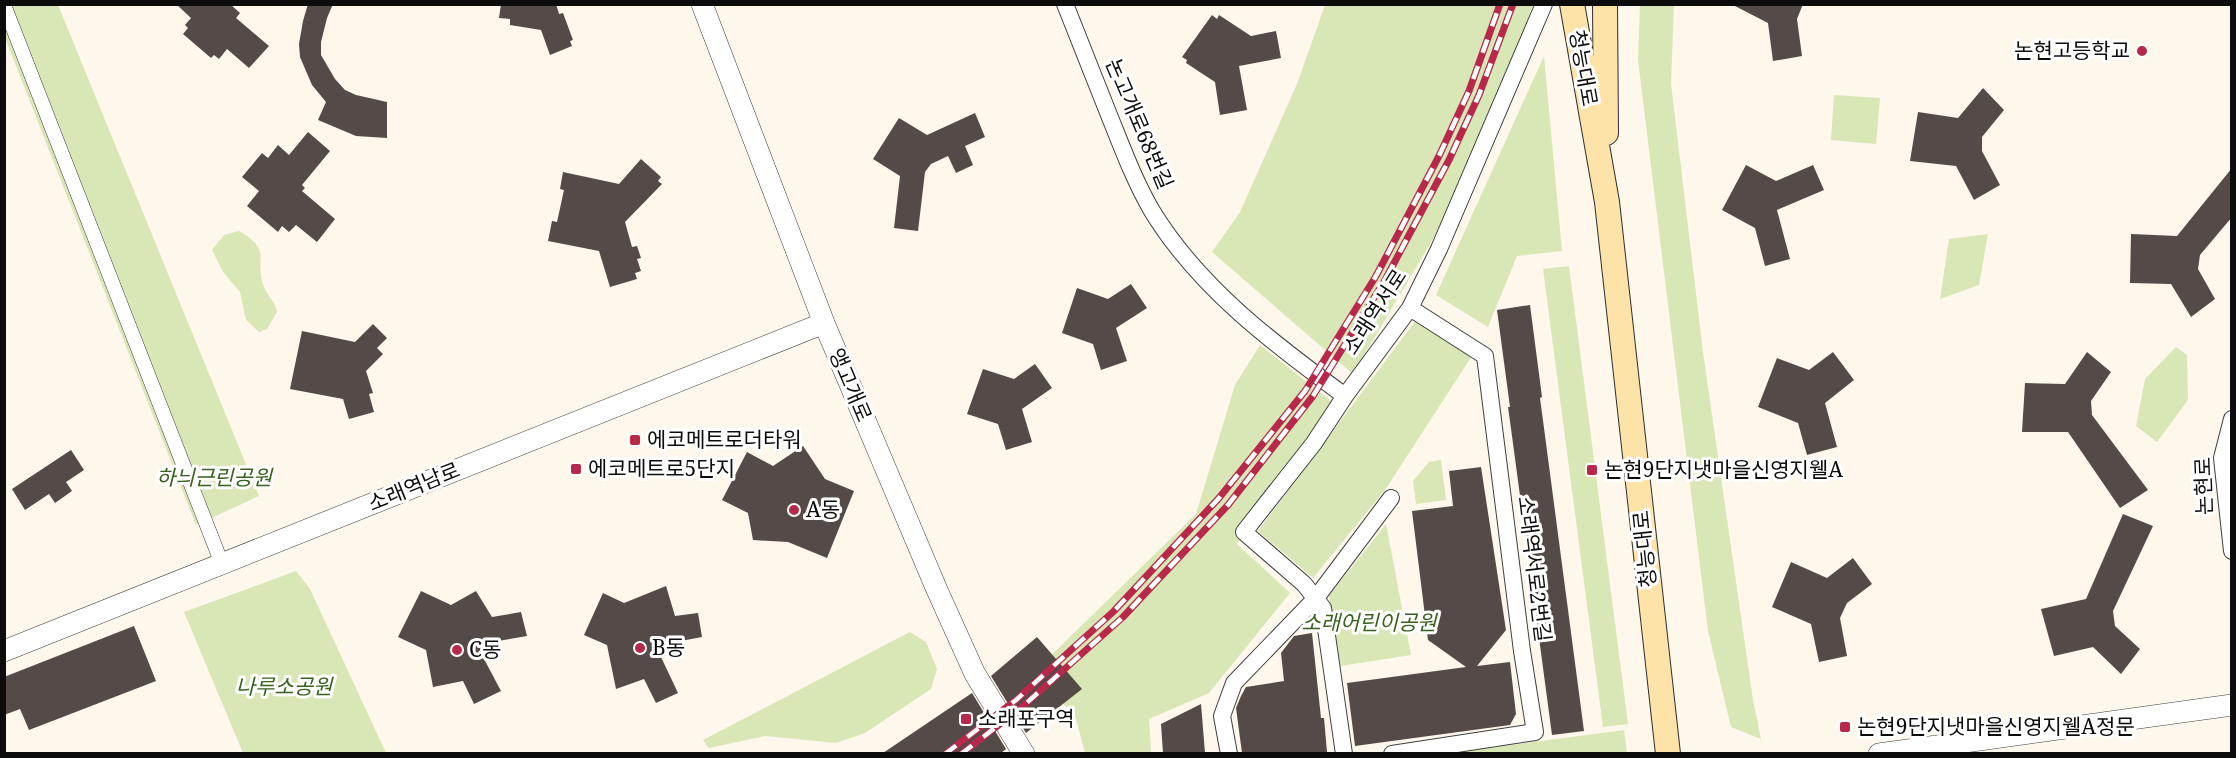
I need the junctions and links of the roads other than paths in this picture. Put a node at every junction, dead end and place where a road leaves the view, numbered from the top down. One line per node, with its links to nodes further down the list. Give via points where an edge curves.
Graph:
1 (702, 4): 9 (street, 앵고개로)
2 (1065, 4): 10 (street, 논고개로68번길, via 1130,168 1159,220 1184,255 1225,299 1267,337)
3 (1544, 4): 8 (street, 소래역서로)
4 (1572, 4): 7 (main road, 청능대로)
5 (1605, 4): 7 (main road, 청능대로)
6 (4, 5): 14 (street)
7 (1607, 202): 22 (main road, 청능대로)
8 (1410, 308): 10 (street, 소래역서로); 21 (street, 소래역서로2번길, via 1485,356 1535,732)
9 (824, 323): 14 (street, 소래역남로); 18 (street, 앵고개로, via 975,674)
10 (1345, 396): 15 (street, 소래역서로, via 1314,443 1244,532)
11 (2232, 419): 13 (street, 논현로, via 2223,458)
12 (1391, 498): 15 (street)
13 (2232, 551)
14 (222, 564): 16 (street, 소래역남로)
15 (1316, 598): 19 (street, via 1234,683 1222,716); 20 (street, 소래역서로, via 1323,608)
16 (4, 651)
17 (2232, 705): 23 (street)
18 (1024, 753)
19 (1229, 753)
20 (1344, 753)
21 (1392, 753)
22 (1668, 753)
23 (1879, 753)

